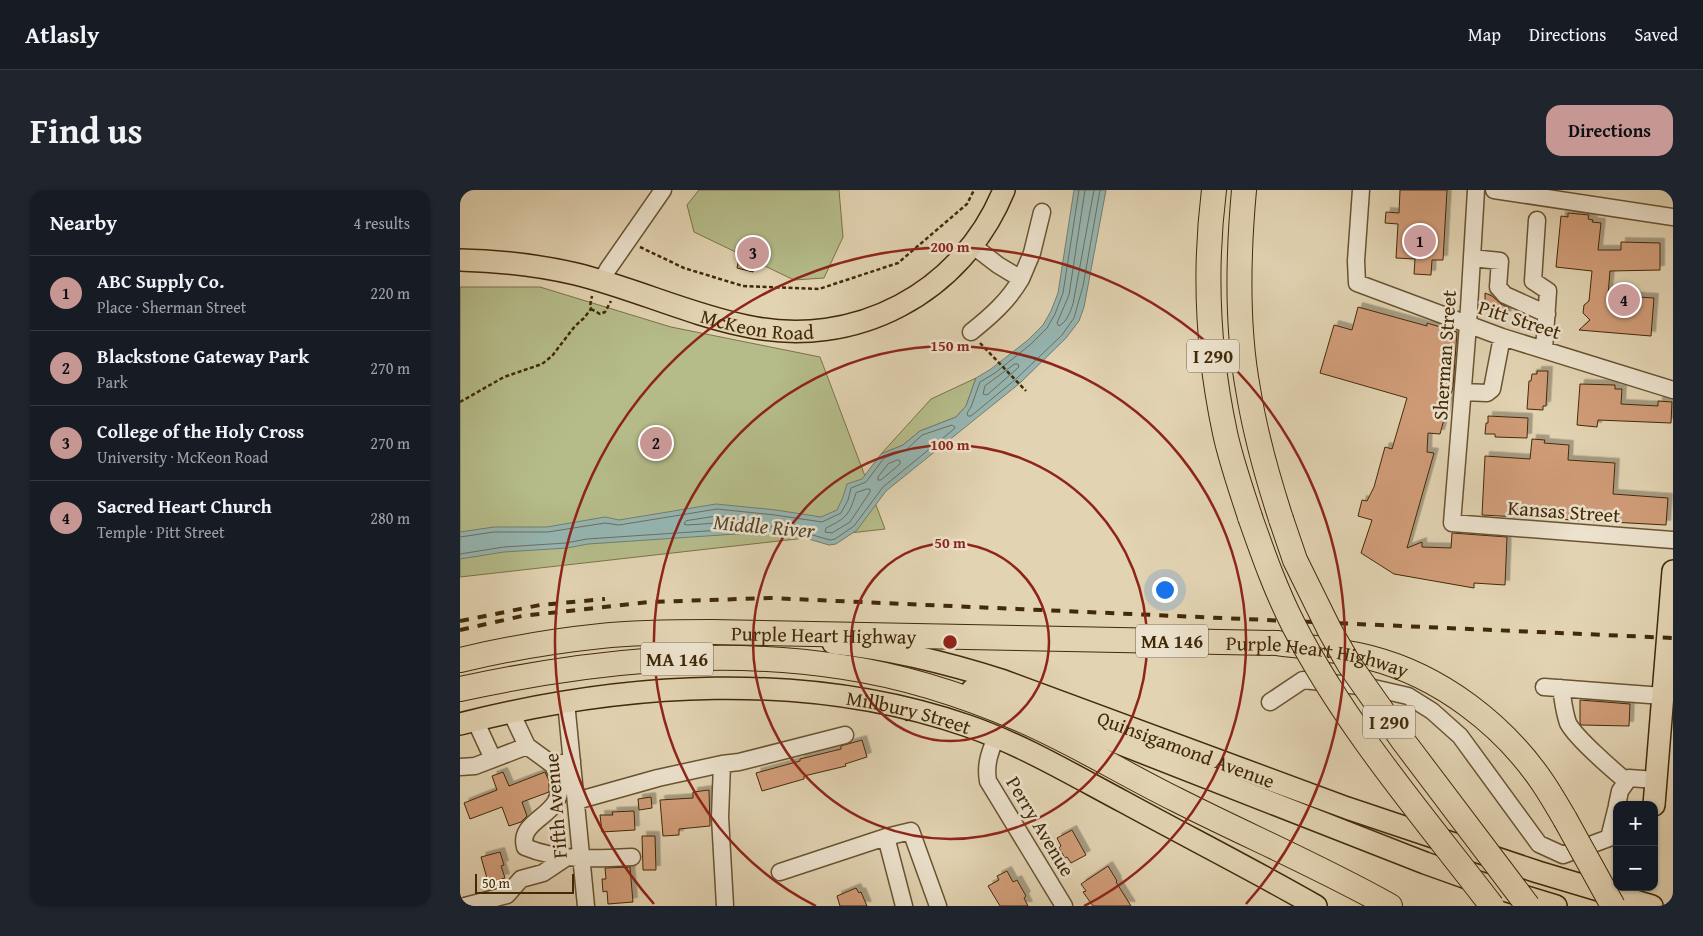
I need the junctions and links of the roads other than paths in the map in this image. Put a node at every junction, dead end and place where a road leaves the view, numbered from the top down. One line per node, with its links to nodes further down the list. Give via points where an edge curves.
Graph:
1 (663, 190): 15 (street)
2 (1004, 190): 11 (main road, McKeon Road)
3 (1214, 190): 64 (highway, I 290, bridge, via 1209,260 1214,364 1226,434 1250,517 1278,592 1326,681 1371,748)
4 (1244, 190): 65 (highway, I 290, bridge, via 1240,235 1242,346 1266,472 1295,560 1349,664)
5 (1360, 190): 17 (street, Pitt Street, via 1357,283)
6 (1476, 190): 12 (street, Sherman Street)
7 (1494, 190): 9 (street)
8 (1042, 212): 14 (street, via 1032,253)
9 (1673, 217)
10 (1537, 220): 16 (street, via 1533,281 1548,290)
11 (972, 245): 14 (street); 15 (main road, McKeon Road, via 952,269 911,299 866,320 826,330 786,331 746,326)
12 (1472, 258): 16 (street, via 1500,261 1498,287 1505,295); 17 (street, Sherman Street)
13 (460, 260): 15 (main road, McKeon Road, via 540,266 578,274)
14 (1021, 279): 18 (street, via 996,312)
15 (597, 288)
16 (1547, 314): 20 (street)
17 (1468, 325): 19 (street, Pitt Street); 22 (street, Sherman Street)
18 (971, 332)
19 (1502, 337): 20 (street, Pitt Street); 22 (street, via 1492,389 1486,393)
20 (1544, 350): 21 (street, Pitt Street)
21 (1673, 390)
22 (1463, 392): 23 (street, Sherman Street)
23 (1452, 523): 24 (street, Kansas Street)
24 (1673, 540)
25 (1673, 572): 32 (main road)
26 (712, 632): 27 (highway, Purple Heart Highway / MA 146, via 601,636); 55 (main road, Quinsigamond Avenue, via 764,634 847,644 963,668 1357,811 1538,872); 67 (highway, Purple Heart Highway / MA 146, bridge, via 1277,643 1372,658 1440,687 1474,710 1518,751 1543,783)
27 (460, 660)
28 (896, 678): 31 (highway, Purple Heart Highway / MA 146, via 792,661 687,658 581,667); 63 (highway, Purple Heart Highway / MA 146, via 1020,719); 66 (main road, Quinsigamond Avenue, via 930,679 1016,703 1425,863)
29 (1544, 687): 30 (street)
30 (1561, 688): 32 (street); 46 (street, via 1569,724)
31 (460, 690)
32 (1663, 696): 45 (main road)
33 (566, 702): 35 (main road, Millbury Street); 38 (main road, Millbury Street, via 702,689 805,692 903,707); 41 (street, Fifth Avenue)
34 (1270, 702): 50 (street, via 1303,680 1368,687 1408,696 1432,711 1460,736 1540,844 1563,855 1609,838)
35 (511, 712): 36 (main road, Millbury Street); 39 (street)
36 (468, 722): 40 (street)
37 (845, 734): 42 (street)
38 (996, 737): 61 (street, Perry Avenue, via 988,758 988,780); 62 (main road, Millbury Street)
39 (527, 746): 40 (street); 43 (street)
40 (493, 759): 44 (street, via 475,766)
41 (572, 761): 43 (street); 47 (street, Fifth Avenue)
42 (722, 764): 47 (street); 58 (street, via 720,817)
43 (553, 765): 53 (street, via 559,779 559,793 554,806 526,830 523,839 525,847 536,852)
44 (460, 767)
45 (1656, 780): 46 (street, via 1629,778); 49 (main road)
46 (1626, 781): 48 (street)
47 (576, 801): 53 (street, Fifth Avenue)
48 (1618, 801)
49 (1654, 801)
50 (1613, 822)
51 (886, 837): 54 (street); 59 (street); 60 (street, via 912,831)
52 (632, 857): 53 (street)
53 (574, 858): 56 (street, via 543,873 521,879 507,895); 57 (street, Fifth Avenue)
54 (780, 872)
55 (1649, 901)
56 (464, 906)
57 (586, 906)
58 (725, 906)
59 (904, 906)
60 (938, 906)
61 (1064, 906)
62 (1316, 906)
63 (1390, 906)
64 (1492, 906)
65 (1528, 906)
66 (1556, 906)
67 (1613, 906)

